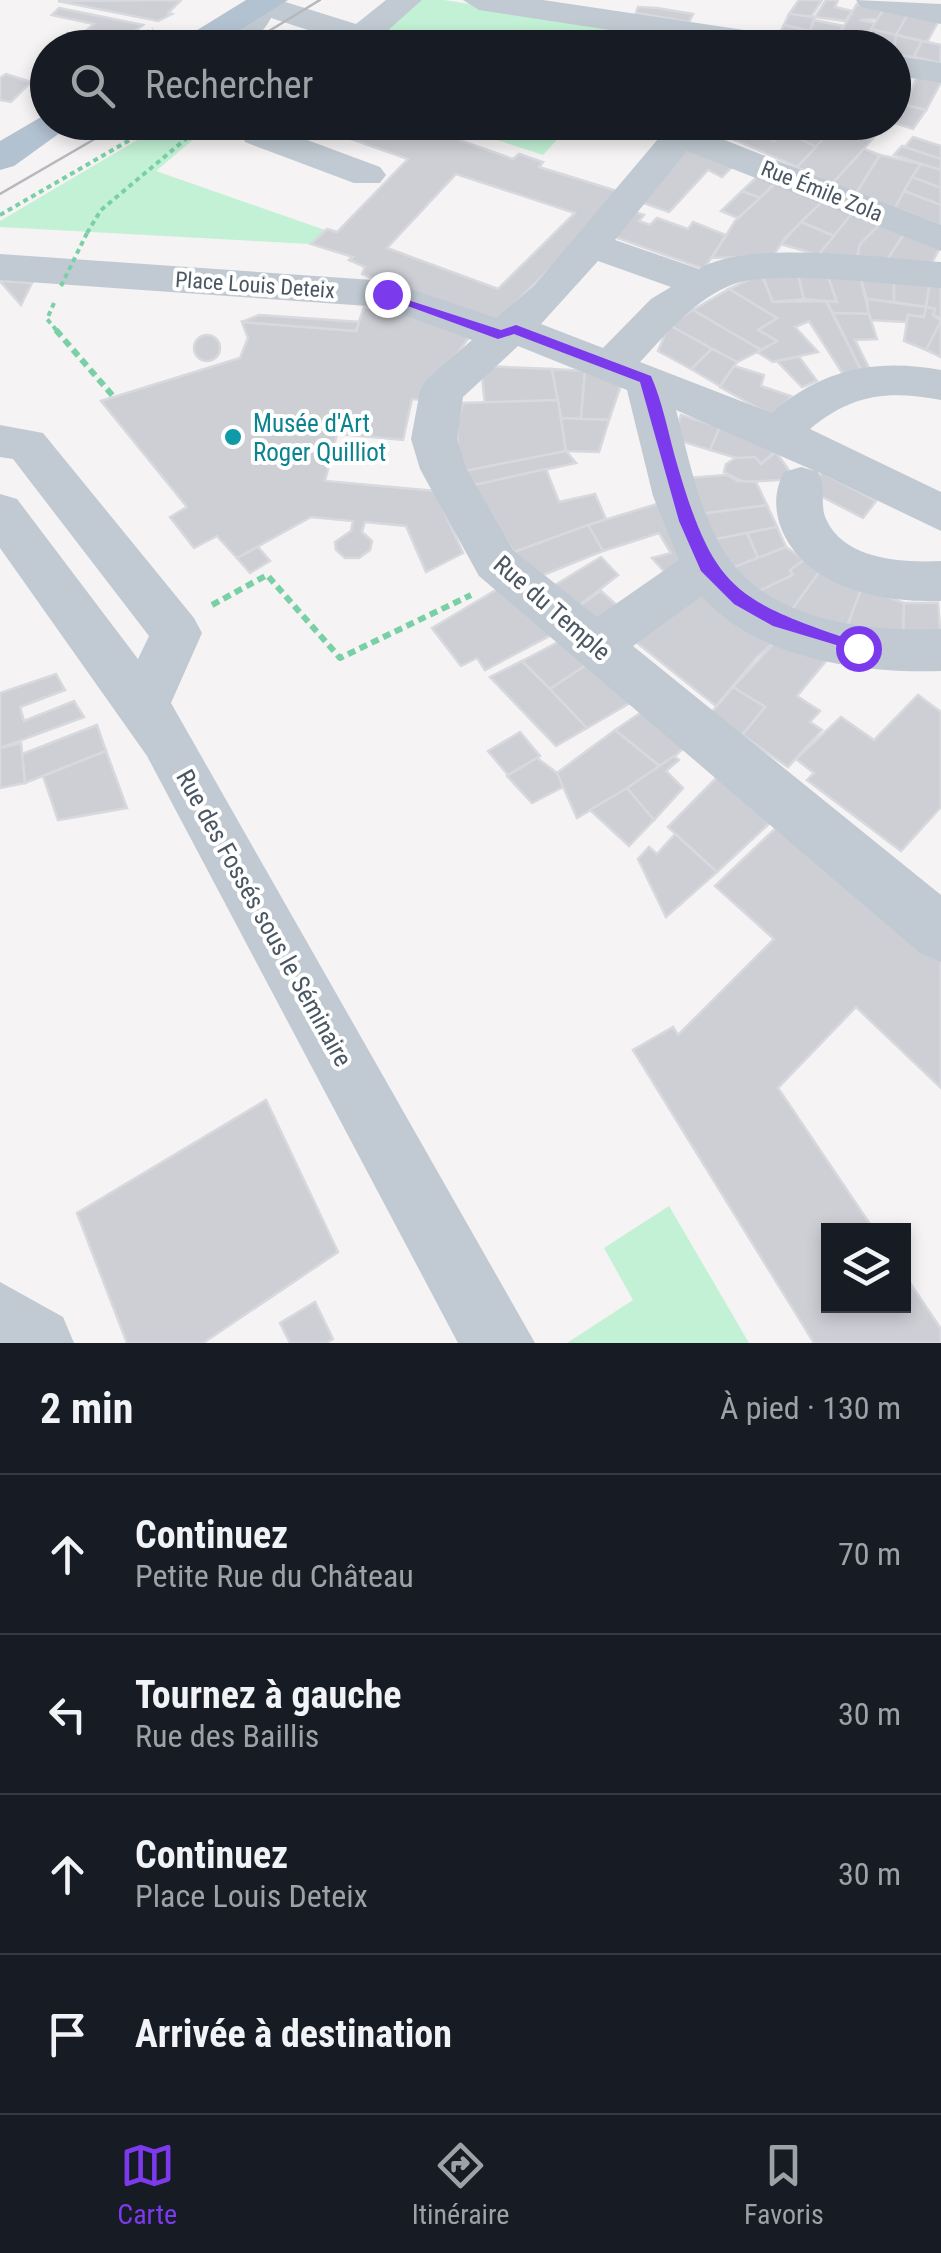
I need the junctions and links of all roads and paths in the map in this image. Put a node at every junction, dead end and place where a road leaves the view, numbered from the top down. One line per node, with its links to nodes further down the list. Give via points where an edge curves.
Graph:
1 (227, 0): 7 (main road)
2 (406, 0): 11 (street)
3 (480, 0): 12 (street)
4 (872, 0): 6 (street)
5 (267, 3): 8 (main road); 9 (street); 10 (street)
6 (941, 14)
7 (188, 30)
8 (204, 30)
9 (245, 30)
10 (326, 30)
11 (367, 30)
12 (635, 30)
13 (911, 69): 14 (street)
14 (941, 74)
15 (30, 109): 16 (main road)
16 (0, 125)
17 (30, 140): 24 (main road)
18 (36, 140): 24 (street)
19 (130, 140): 26 (path)
20 (184, 140): 32 (path, bridge, via 100,210)
21 (274, 140): 25 (street)
22 (663, 140): 28 (street, Rue du Temple)
23 (706, 140): 27 (street, Rue Émile Zola)
24 (0, 159)
25 (366, 175)
26 (0, 214)
27 (941, 239)
28 (589, 244): 31 (street); 33 (street, Rue du Temple)
29 (0, 267): 33 (street, Place Louis Deteix, via 387,294)
30 (941, 275): 31 (street, via 809,266 725,271)
31 (704, 285): 34 (street, via 666,309)
32 (61, 286): 36 (path, via 47,319)
33 (507, 332): 34 (street, Place Louis Deteix); 43 (street, Rue du Temple, via 442,391 434,439 465,512)
34 (629, 372): 37 (street, Place Louis Deteix); 42 (street)
35 (941, 385): 37 (street, via 885,376 852,383 815,400)
36 (113, 396)
37 (778, 434): 41 (street, Place Louis Deteix)
38 (0, 441): 45 (street, via 27,446)
39 (801, 484): 44 (street, via 796,504 811,542 840,561 905,585)
40 (0, 512): 48 (street, Rue des Fossés sous le Séminaire)
41 (941, 513)
42 (706, 567): 46 (street); 47 (street, via 740,599 817,637 896,653)
43 (509, 575): 45 (path, via 340,658 268,575); 46 (street, Rue du Temple)
44 (941, 581)
45 (171, 627): 48 (street, via 176,634)
46 (594, 646): 49 (street, Rue du Temple)
47 (941, 650)
48 (143, 705): 52 (street, Rue des Fossés sous le Séminaire)
49 (941, 934)
50 (0, 1318): 51 (street)
51 (37, 1343)
52 (498, 1343)

